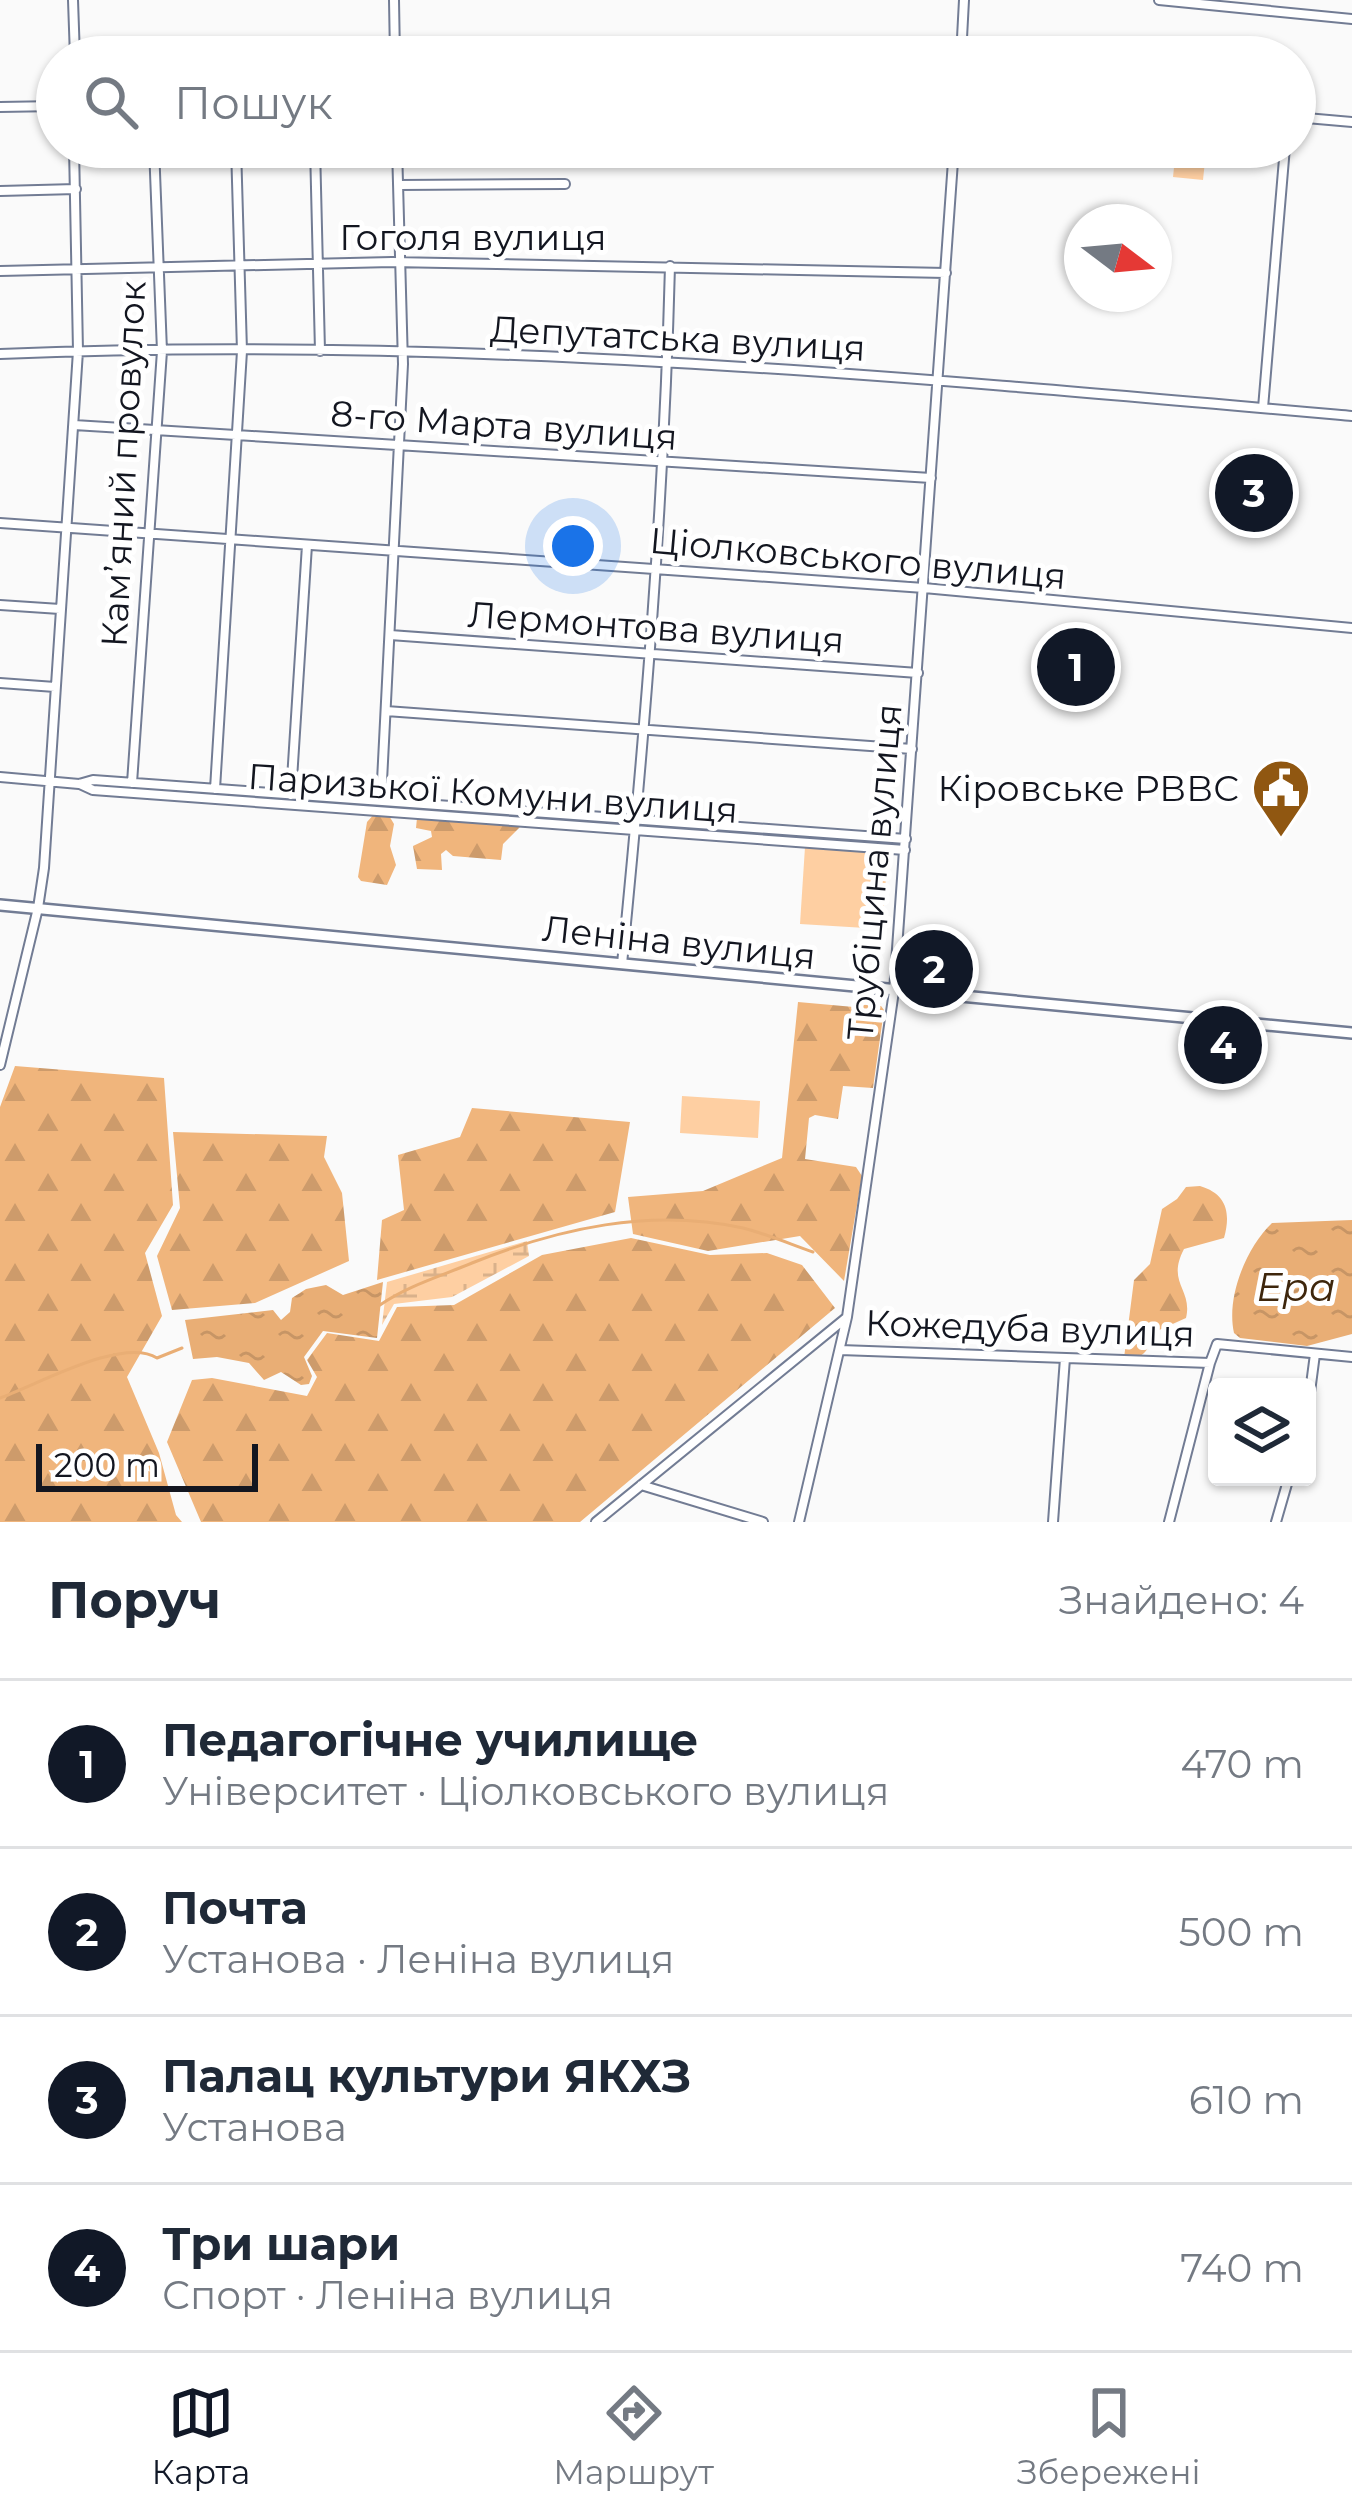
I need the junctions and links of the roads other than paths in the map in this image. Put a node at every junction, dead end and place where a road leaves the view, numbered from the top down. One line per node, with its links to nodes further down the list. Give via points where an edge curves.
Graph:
1 (74, 0): 6 (street)
2 (394, 0): 7 (street)
3 (964, 0): 8 (street)
4 (1159, 0): 5 (street)
5 (1352, 19)
6 (75, 36)
7 (395, 36)
8 (962, 36)
9 (36, 106): 10 (street)
10 (0, 107)
11 (1316, 119): 12 (street)
12 (1352, 122)
13 (75, 168): 22 (street)
14 (155, 168): 28 (street, Кам’яний провулок)
15 (237, 168): 26 (street)
16 (316, 168): 24 (street)
17 (398, 168): 21 (street)
18 (954, 168): 31 (street, Трубіцина вулиця)
19 (1283, 168): 40 (street)
20 (565, 184): 21 (street)
21 (398, 185): 25 (street)
22 (76, 189): 23 (street); 29 (street)
23 (0, 191)
24 (318, 264): 25 (street, Гоголя вулиця); 26 (street, Гоголя вулиця); 35 (street)
25 (400, 264): 27 (street, Гоголя вулиця); 36 (street)
26 (240, 266): 28 (street, Гоголя вулиця); 34 (street)
27 (670, 266): 31 (street, Гоголя вулиця); 38 (street)
28 (160, 268): 29 (street, Гоголя вулиця); 33 (street, Кам’яний провулок)
29 (77, 269): 30 (street, Гоголя вулиця); 32 (street)
30 (0, 272)
31 (946, 273): 39 (street, Трубіцина вулиця)
32 (78, 351): 33 (street, Депутатська вулиця); 37 (street, Депутатська вулиця); 42 (street)
33 (162, 351): 34 (street, Депутатська вулиця); 43 (street, Кам’яний провулок)
34 (242, 351): 35 (street, Депутатська вулиця); 44 (street)
35 (320, 351): 36 (street, Депутатська вулиця)
36 (402, 351): 38 (street, Депутатська вулиця); 45 (street)
37 (0, 354)
38 (668, 364): 39 (street, Депутатська вулиця); 46 (street)
39 (938, 380): 40 (street, Депутатська вулиця); 47 (street, Трубіцина вулиця)
40 (1263, 408): 41 (street, Депутатська вулиця)
41 (1352, 416)
42 (74, 425): 43 (street, 8-го Марта вулиця); 49 (street)
43 (156, 430): 44 (street, 8-го Марта вулиця); 50 (street, Кам’яний провулок)
44 (237, 435): 45 (street, 8-го Марта вулиця); 51 (street)
45 (400, 445): 46 (street, 8-го Марта вулиця); 53 (street)
46 (664, 462): 47 (street, 8-го Марта вулиця); 54 (street)
47 (932, 478): 55 (street, Трубіцина вулиця)
48 (0, 524): 49 (street, Ціолковського вулиця)
49 (65, 528): 50 (street, Ціолковського вулиця); 57 (street)
50 (149, 535): 51 (street, Ціолковського вулиця); 69 (street, Кам’яний провулок)
51 (230, 540): 52 (street, Ціолковського вулиця); 71 (street)
52 (307, 544): 53 (street, Ціолковського вулиця); 72 (street)
53 (395, 549): 54 (street, Ціолковського вулиця); 59 (street)
54 (657, 569): 55 (street, Ціолковського вулиця); 60 (street)
55 (924, 588): 58 (street, Ціолковського вулиця); 61 (street, Трубіцина вулиця)
56 (0, 605): 57 (street)
57 (60, 609): 63 (street)
58 (1352, 628)
59 (390, 635): 60 (street, Лермонтова вулиця); 64 (street)
60 (650, 653): 61 (street, Лермонтова вулиця); 65 (street)
61 (917, 673): 66 (street, Трубіцина вулиця)
62 (0, 683): 63 (street)
63 (55, 687): 68 (street)
64 (386, 711): 65 (street); 73 (street)
65 (645, 729): 66 (street); 74 (street)
66 (912, 749): 75 (street, Трубіцина вулиця)
67 (0, 777): 68 (street, Паризької Комуни вулиця)
68 (48, 782): 70 (street, Паризької Комуни вулиця); 77 (street)
69 (132, 783): 70 (street, Паризької Комуни вулиця); 71 (street, Паризької Комуни вулиця)
70 (79, 784): 74 (street, Паризької Комуни вулиця)
71 (215, 789): 72 (street, Паризької Комуни вулиця)
72 (291, 795): 73 (street, Паризької Комуни вулиця)
73 (381, 801): 74 (street, Паризької Комуни вулиця)
74 (637, 825): 75 (street, Паризької Комуни вулиця); 78 (street)
75 (906, 845): 79 (street, Трубіцина вулиця)
76 (0, 905): 77 (main road, Леніна вулиця)
77 (38, 908): 78 (main road, Леніна вулиця); 81 (street)
78 (622, 964): 79 (main road, Леніна вулиця)
79 (894, 992): 80 (main road, Леніна вулиця); 82 (street, Трубіцина вулиця)
80 (1352, 1033)
81 (0, 1065)
82 (848, 1317): 83 (street, Трубіцина вулиця); 89 (street)
83 (840, 1350): 86 (street, Кожедуба вулиця); 93 (street, Трубіцина вулиця)
84 (1315, 1354): 85 (street, Кожедуба вулиця); 87 (street, Кожедуба вулиця, via 1217,1344); 88 (street)
85 (1352, 1357)
86 (1065, 1358): 87 (street, Кожедуба вулиця); 94 (street)
87 (1210, 1364): 95 (street)
88 (1312, 1378)
89 (641, 1485): 91 (street); 92 (street)
90 (1286, 1486): 96 (street)
91 (596, 1522)
92 (764, 1522)
93 (799, 1522)
94 (1053, 1522)
95 (1169, 1522)
96 (1276, 1522)

